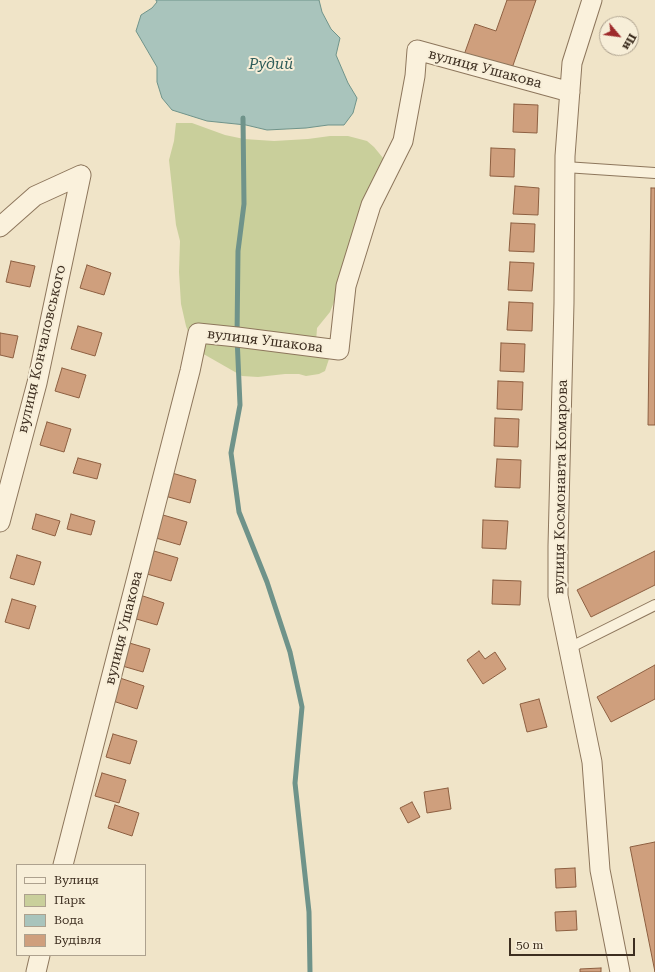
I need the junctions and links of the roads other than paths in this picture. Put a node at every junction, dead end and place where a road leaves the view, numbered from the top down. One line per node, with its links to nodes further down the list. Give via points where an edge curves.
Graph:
1 (592, 0): 2 (street, вулиця Космонавта Комарова, via 572,63)
2 (570, 92): 3 (street, вулиця Космонавта Комарова); 9 (street, вулиця Ушакова, via 417,50 403,141 371,205 346,286 338,350 198,334)
3 (565, 167): 4 (lane); 8 (street, вулиця Космонавта Комарова, via 558,596)
4 (655, 173)
5 (0, 227): 6 (street, вулиця Кончаловського, via 36,196 81,175 37,383)
6 (0, 522)
7 (655, 605): 8 (lane)
8 (569, 648): 12 (street, вулиця Космонавта Комарова, via 592,762 600,870)
9 (63, 864)
10 (40, 956): 11 (street)
11 (36, 972)
12 (620, 972)

